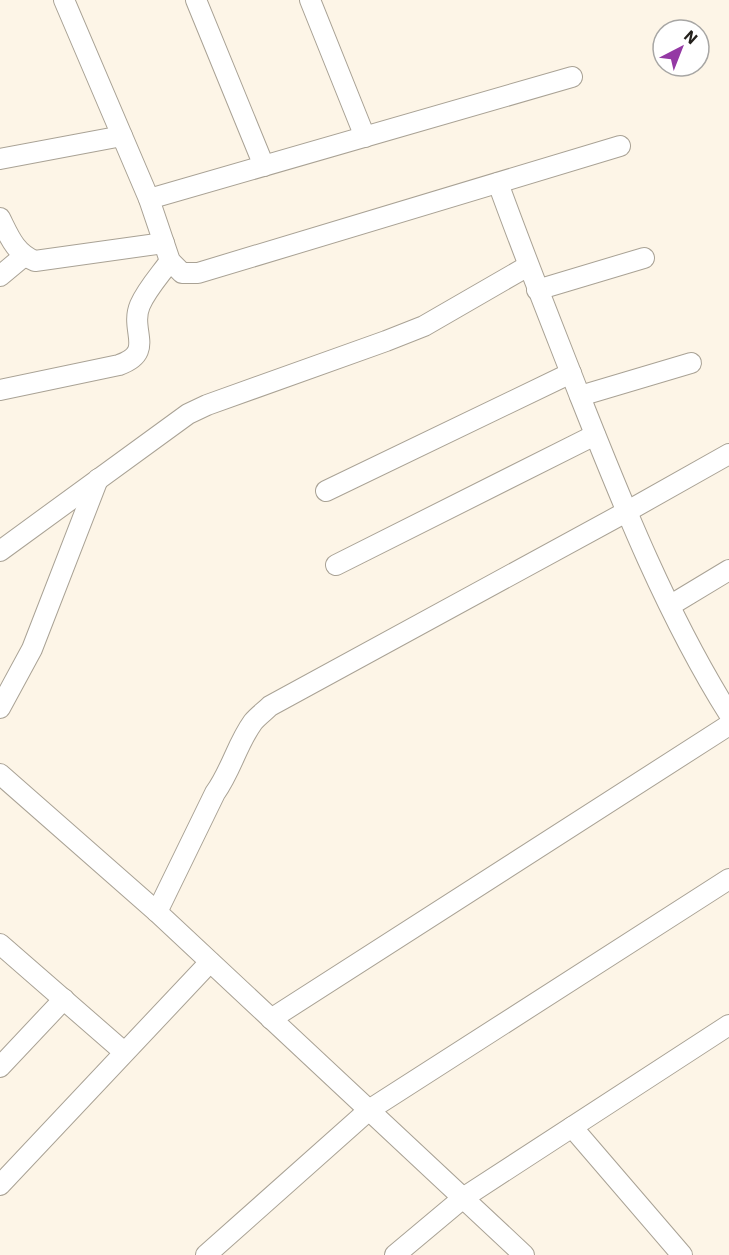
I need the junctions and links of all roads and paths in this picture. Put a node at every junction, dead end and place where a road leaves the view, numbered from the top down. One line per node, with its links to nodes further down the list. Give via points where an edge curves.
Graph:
1 (196, 0): 9 (street)
2 (310, 0): 6 (street)
3 (68, 2): 5 (street)
4 (572, 78): 6 (street)
5 (123, 136): 8 (street); 11 (street)
6 (365, 137): 9 (street)
7 (620, 146): 10 (street)
8 (0, 159)
9 (264, 166): 11 (street)
10 (498, 183): 13 (street, via 198,273 182,273); 16 (street)
11 (149, 199): 13 (street)
12 (0, 219): 14 (street)
13 (167, 252): 14 (street, via 35,261); 21 (street, via 138,312 140,349 135,356 118,365)
14 (24, 256): 17 (street)
15 (644, 258): 18 (street)
16 (528, 266): 18 (street); 25 (street, via 424,326 188,414)
17 (0, 276)
18 (537, 290): 20 (street)
19 (691, 363): 22 (street)
20 (571, 373): 22 (street); 26 (street)
21 (0, 390)
22 (580, 396): 23 (street)
23 (595, 435): 27 (street); 29 (street)
24 (729, 454): 27 (street)
25 (98, 479): 28 (street); 32 (street, via 32,648)
26 (326, 491)
27 (626, 512): 31 (street); 36 (street, via 270,706 254,721 236,752)
28 (0, 551)
29 (336, 565)
30 (729, 570): 31 (street)
31 (671, 605): 33 (street)
32 (0, 708)
33 (729, 715): 40 (street)
34 (0, 774): 36 (street)
35 (729, 879): 44 (street)
36 (157, 912): 38 (street)
37 (0, 945): 39 (street)
38 (210, 962): 40 (street); 42 (street)
39 (64, 999): 42 (street); 43 (street)
40 (271, 1019): 44 (street)
41 (729, 1025): 45 (street)
42 (124, 1052): 46 (street)
43 (0, 1067)
44 (369, 1110): 47 (street); 48 (street)
45 (572, 1127): 47 (street); 51 (street)
46 (0, 1185)
47 (464, 1198): 49 (street); 50 (street)
48 (206, 1255)
49 (395, 1255)
50 (524, 1255)
51 (682, 1255)

